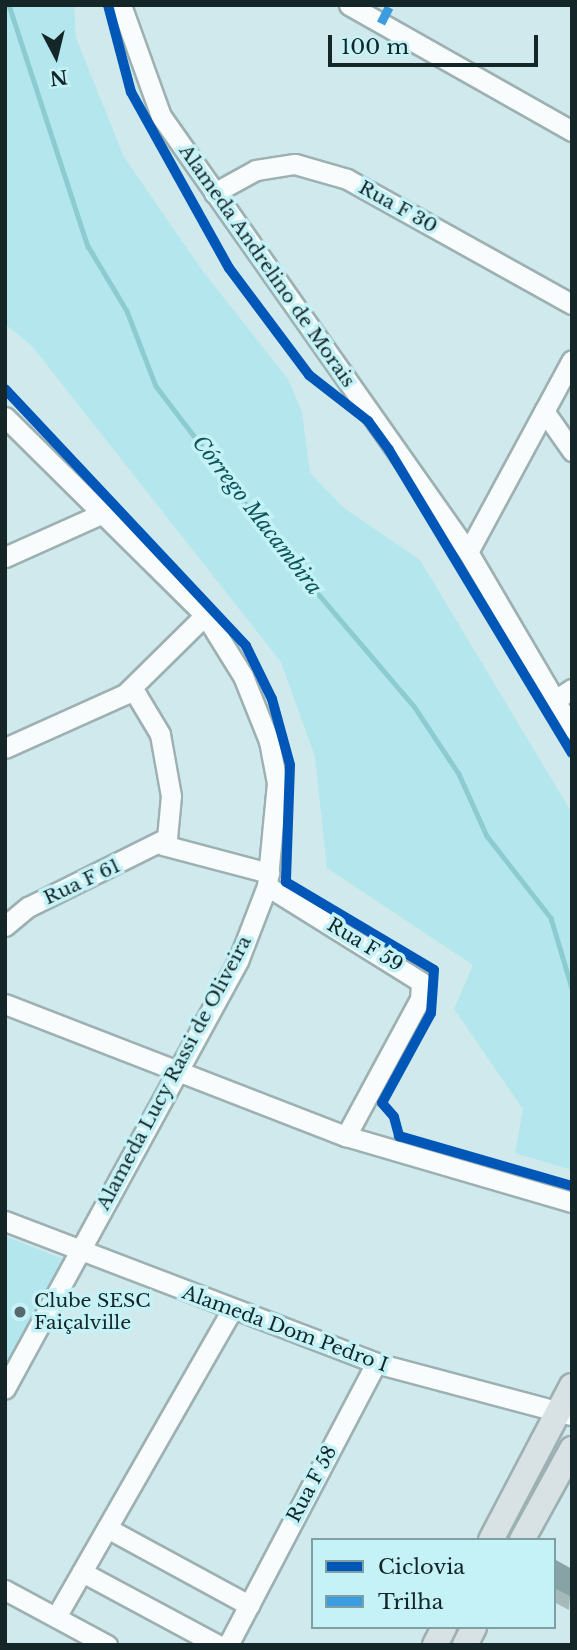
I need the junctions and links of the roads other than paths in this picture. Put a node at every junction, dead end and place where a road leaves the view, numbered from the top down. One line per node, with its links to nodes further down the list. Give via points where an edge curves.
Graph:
1 (121, 5): 4 (street, Alameda Andrelino de Morais, via 161,116)
2 (349, 5): 3 (street)
3 (572, 131)
4 (214, 193): 5 (street, Rua F 30, via 256,170 295,164 347,179); 11 (street, Alameda Andrelino de Morais)
5 (572, 304)
6 (572, 360): 7 (street)
7 (544, 411): 9 (street); 11 (street)
8 (5, 416): 10 (street, Alameda Lucy Rassi de Oliveira)
9 (572, 451)
10 (99, 515): 12 (street); 13 (street, Alameda Lucy Rassi de Oliveira)
11 (468, 552): 16 (street, Alameda Andrelino de Morais)
12 (5, 557)
13 (205, 615): 15 (street); 20 (street, Alameda Lucy Rassi de Oliveira, via 243,676 275,764)
14 (572, 688): 16 (street)
15 (133, 689): 18 (street); 19 (street, via 160,734 167,769 171,814)
16 (554, 701): 17 (street, Alameda Andrelino de Morais)
17 (572, 729)
18 (5, 748)
19 (163, 845): 20 (street); 21 (street, Rua F 61, via 28,907)
20 (268, 880): 23 (street, Alameda Lucy Rassi de Oliveira, via 238,961); 24 (street, Rua F 59, via 421,982 420,999)
21 (5, 926)
22 (5, 1004): 23 (street)
23 (177, 1073): 24 (street); 27 (street, Alameda Lucy Rassi de Oliveira)
24 (346, 1136): 25 (street)
25 (572, 1202)
26 (5, 1221): 27 (street, Alameda Dom Pedro I)
27 (80, 1250): 28 (street, Alameda Dom Pedro I); 31 (street, Alameda Lucy Rassi de Oliveira)
28 (230, 1312): 29 (street, Alameda Dom Pedro I); 34 (street)
29 (376, 1363): 32 (street, Alameda Dom Pedro I); 39 (street, Rua F 58)
30 (572, 1386): 32 (main road)
31 (5, 1389)
32 (565, 1413): 35 (main road)
33 (572, 1449): 36 (main road)
34 (107, 1528): 37 (street); 39 (street)
35 (492, 1538)
36 (523, 1538)
37 (82, 1572): 40 (street); 44 (street)
38 (5, 1590): 40 (street)
39 (249, 1605): 45 (street, Rua F 58)
40 (56, 1617): 43 (street)
41 (443, 1629): 46 (main road)
42 (473, 1629): 47 (main road)
43 (107, 1645)
44 (218, 1645)
45 (228, 1645)
46 (435, 1645)
47 (465, 1645)

